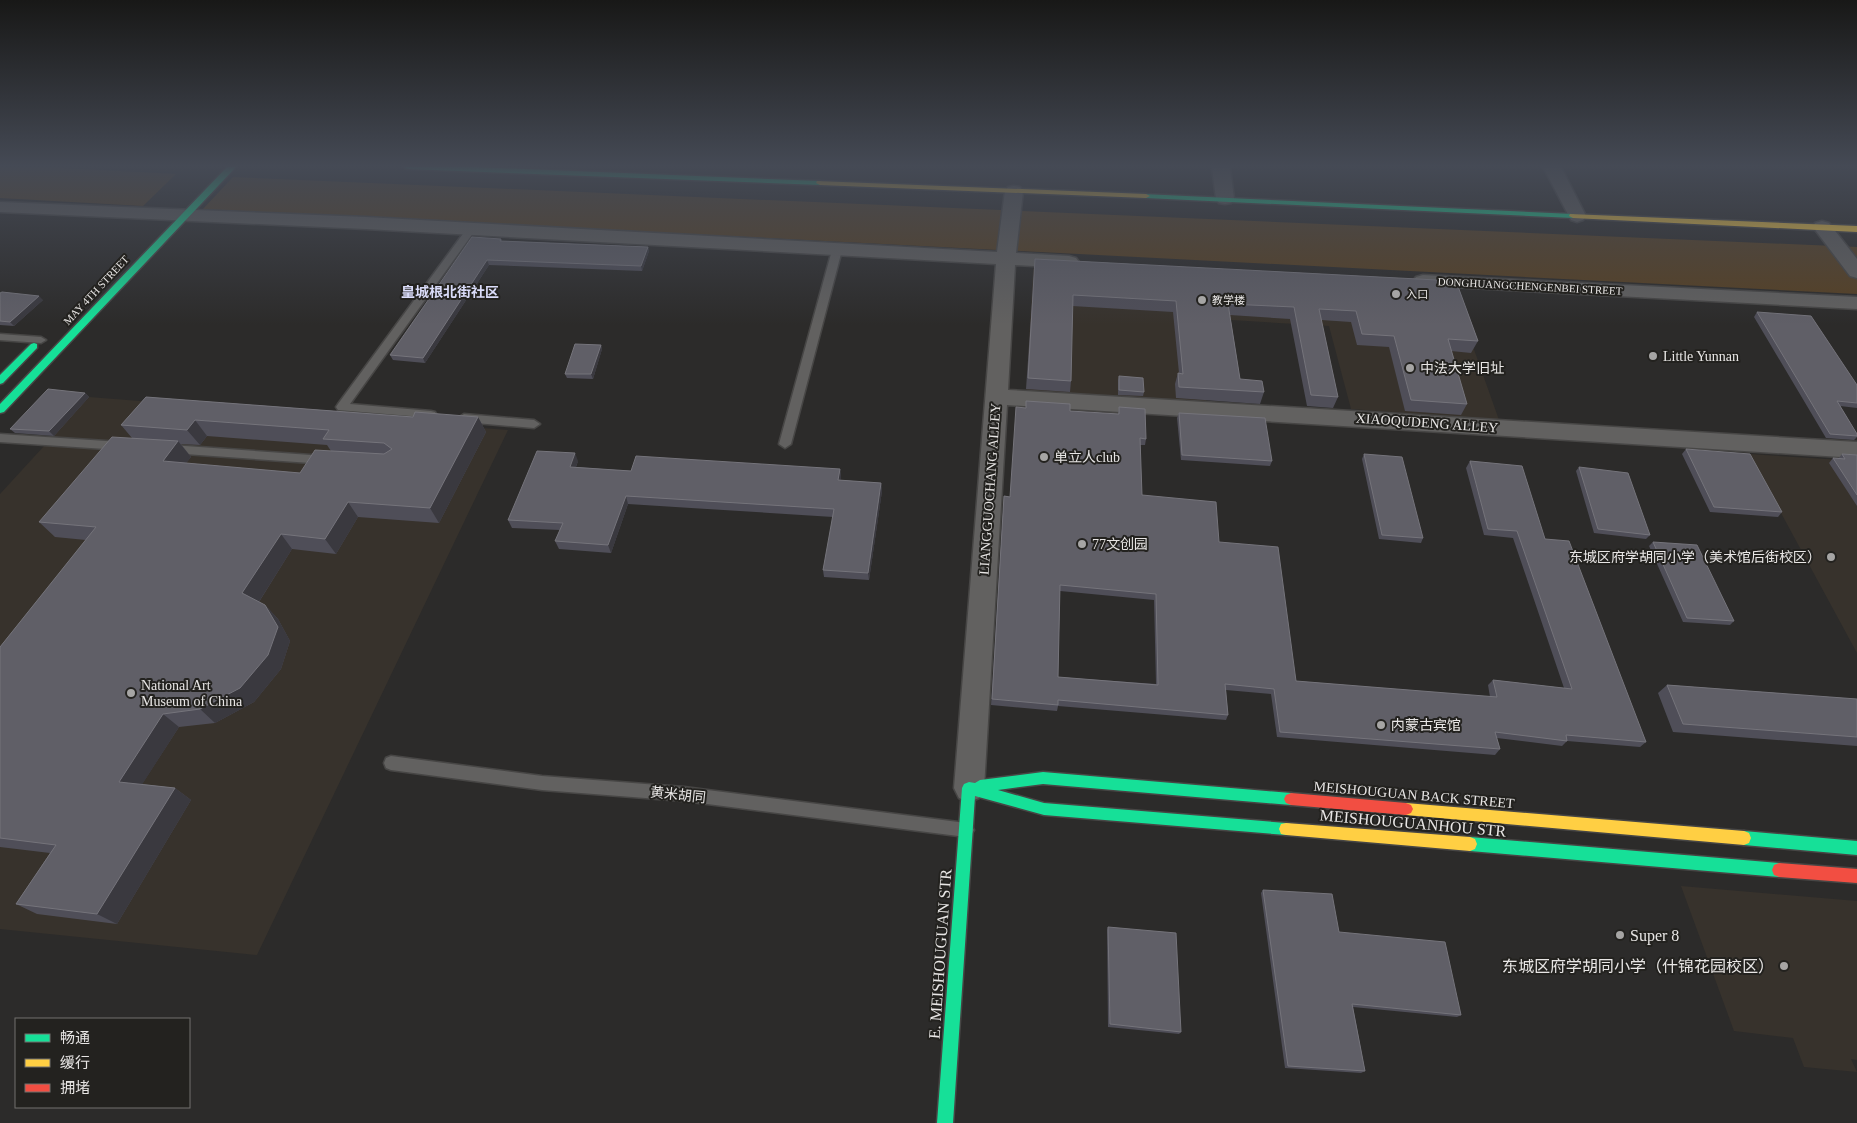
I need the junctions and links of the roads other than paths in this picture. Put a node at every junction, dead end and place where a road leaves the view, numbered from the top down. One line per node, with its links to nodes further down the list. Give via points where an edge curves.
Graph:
1 (166, 219): 18 (main road, MAY 4TH STREET)
2 (248, 219): 6 (street)
3 (1011, 219): 9 (street, LIANGGUOCHANG ALLEY)
4 (1653, 219): 5 (main road)
5 (1822, 227): 7 (main road); 11 (street)
6 (471, 229): 8 (street); 19 (lane, via 342,407)
7 (1857, 229)
8 (837, 250): 9 (street); 23 (lane)
9 (1006, 259): 10 (street); 17 (street, LIANGGUOCHANG ALLEY)
10 (1084, 263)
11 (1857, 272)
12 (1408, 280): 13 (street, DONGHUANGCHENGENBEI STREET)
13 (1857, 303)
14 (44, 336): 15 (lane); 16 (main road)
15 (0, 337)
16 (0, 381)
17 (996, 397): 26 (street, XIAOQUDENG ALLEY); 29 (street, LIANGGUOCHANG ALLEY)
18 (0, 410)
19 (438, 416)
20 (457, 417): 21 (lane)
21 (534, 424)
22 (0, 438): 24 (lane)
23 (785, 444)
24 (138, 447)
25 (157, 448): 27 (lane)
26 (1857, 450)
27 (334, 460)
28 (390, 763): 30 (lane, 黄米胡同, via 542,783 684,794)
29 (969, 788): 30 (main road, E. MEISHOUGUAN STR); 31 (main road, MEISHOUGUAN BACK STREET, via 1043,778); 32 (main road, MEISHOUGUANHOU STR, via 1044,809)
30 (966, 830): 33 (main road, E. MEISHOUGUAN STR)
31 (1857, 848)
32 (1857, 876)
33 (945, 1123)

